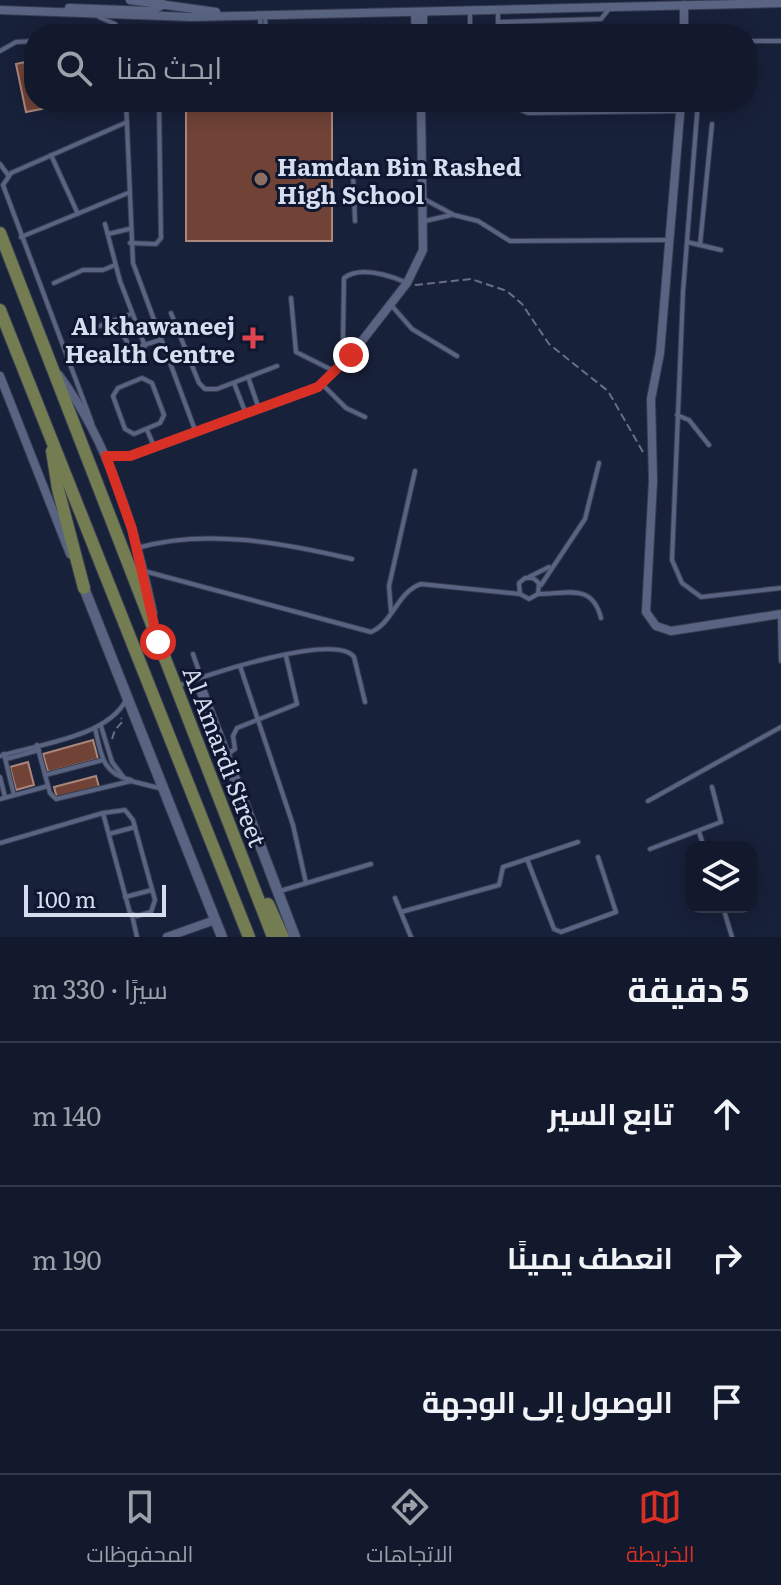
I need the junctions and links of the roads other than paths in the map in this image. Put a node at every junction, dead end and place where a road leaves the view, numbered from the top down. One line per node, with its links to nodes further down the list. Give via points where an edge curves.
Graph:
1 (130, 0): 3 (street)
2 (409, 0): 15 (lane)
3 (144, 1): 4 (street)
4 (166, 3): 10 (street, via 151,11); 14 (street)
5 (661, 3): 7 (street); 8 (street)
6 (781, 3): 7 (street)
7 (684, 5): 23 (street)
8 (609, 8): 11 (street); 17 (lane, via 601,19)
9 (0, 10): 10 (street)
10 (18, 10): 13 (street)
11 (498, 11): 12 (street); 17 (lane)
12 (470, 12): 15 (street); 22 (lane)
13 (93, 14): 14 (street); 18 (lane)
14 (224, 14): 16 (street)
15 (416, 14): 16 (street); 20 (street); 21 (street)
16 (262, 15): 19 (lane)
17 (498, 22)
18 (115, 24)
19 (262, 24)
20 (416, 24)
21 (420, 24)
22 (470, 24)
23 (684, 24)
24 (757, 41): 25 (lane)
25 (781, 41)
26 (24, 42): 27 (lane)
27 (0, 51)
28 (126, 112): 35 (lane)
29 (159, 112): 55 (lane, via 161,238 156,244)
30 (421, 112): 43 (street)
31 (527, 112): 32 (lane)
32 (582, 112)
33 (680, 112): 53 (street)
34 (697, 112): 54 (lane)
35 (127, 122): 37 (lane); 41 (lane)
36 (712, 124): 56 (lane)
37 (51, 155): 40 (lane); 44 (lane)
38 (0, 164): 40 (lane)
39 (353, 173): 42 (lane)
40 (8, 175): 52 (lane, via 4,192)
41 (128, 193): 44 (lane); 49 (lane)
42 (354, 199): 43 (lane); 46 (lane)
43 (424, 199): 45 (lane); 47 (street)
44 (78, 214): 52 (lane)
45 (454, 215): 47 (lane); 53 (lane, via 478,221 510,241)
46 (355, 221)
47 (424, 221): 60 (street, via 423,250)
48 (105, 224): 51 (lane)
49 (129, 229): 51 (lane); 55 (lane)
50 (0, 233): 72 (main road, Al Amardi Street)
51 (108, 234): 58 (lane)
52 (21, 237): 84 (lane)
53 (667, 240): 104 (street, via 651,409 646,606 652,622 665,631)
54 (687, 242): 56 (lane); 82 (lane)
55 (130, 243): 68 (lane, via 135,273)
56 (700, 245): 57 (lane)
57 (721, 250)
58 (115, 265): 59 (lane, via 83,270); 65 (lane)
59 (54, 283)
60 (407, 283): 62 (street); 70 (lane, via 365,273 344,278 343,338)
61 (291, 298): 74 (lane, via 296,352)
62 (389, 305): 70 (street); 71 (lane, via 412,329)
63 (0, 310): 87 (main road, Al Amardi Street)
64 (171, 313): 77 (lane, via 202,386 213,390)
65 (131, 314): 66 (lane); 69 (lane)
66 (115, 320): 67 (lane); 69 (lane, via 129,348)
67 (79, 334)
68 (160, 340): 69 (lane); 86 (lane)
69 (145, 346)
70 (351, 355): 74 (street)
71 (457, 356)
72 (50, 362): 84 (street); 106 (main road, Al Amardi Street)
73 (277, 366): 76 (lane)
74 (334, 371): 78 (street)
75 (0, 376): 79 (street)
76 (248, 377): 77 (lane); 80 (lane)
77 (234, 383): 81 (lane)
78 (322, 384): 80 (street); 83 (lane, via 346,408)
79 (3, 389): 99 (street)
80 (260, 411): 81 (street)
81 (247, 415): 86 (street)
82 (677, 415): 88 (lane, via 692,423); 100 (lane, via 671,552 682,583 707,598)
83 (365, 417)
84 (92, 429): 90 (street)
85 (147, 429): 85 (lane, via 164,415 145,378 118,388 113,399 128,432); 89 (lane)
86 (195, 432): 89 (street)
87 (52, 440): 99 (main road, via 55,477); 158 (main road, Al Amardi Street)
88 (709, 445)
89 (154, 446): 90 (street, via 124,457)
90 (106, 456): 93 (street)
91 (599, 463): 95 (lane, via 585,519)
92 (415, 471): 103 (lane, via 389,586)
93 (137, 548): 94 (lane, via 185,540 241,541); 96 (street)
94 (352, 559)
95 (551, 566): 97 (lane); 98 (lane)
96 (143, 571): 103 (lane, via 371,632); 106 (street)
97 (529, 577): 98 (lane); 101 (lane, via 519,583)
98 (540, 587): 102 (lane)
99 (84, 588): 114 (street)
100 (781, 588)
101 (520, 594): 102 (lane, via 529,599); 103 (lane, via 421,584 408,590)
102 (538, 594): 105 (lane, via 589,595)
103 (391, 611)
104 (780, 614): 109 (lane)
105 (601, 618)
106 (158, 642): 112 (main road, Al Amardi Street)
107 (193, 654): 111 (lane)
108 (286, 656): 110 (lane); 115 (lane, via 324,649 350,652); 116 (lane, via 297,704)
109 (781, 661)
110 (240, 666): 111 (lane); 116 (lane)
111 (201, 677): 112 (lane)
112 (175, 686): 145 (main road, Al Amardi Street)
113 (202, 692): 120 (street)
114 (127, 697): 117 (lane, via 117,715); 130 (street)
115 (365, 702)
116 (258, 721): 120 (lane, via 235,730 235,749); 146 (lane, via 299,845)
117 (98, 727): 119 (lane); 122 (lane); 125 (lane)
118 (781, 727): 133 (lane)
119 (38, 748): 121 (lane); 123 (lane)
120 (226, 755): 148 (street)
121 (3, 756): 131 (lane)
122 (103, 760): 123 (lane); 125 (lane, via 112,774)
123 (45, 775): 127 (lane)
124 (0, 777): 129 (lane)
125 (124, 779): 126 (lane)
126 (136, 781): 127 (lane, via 59,800); 130 (lane)
127 (48, 786): 131 (lane)
128 (712, 787): 136 (lane, via 722,819)
129 (2, 788): 132 (lane)
130 (164, 790): 154 (street)
131 (14, 795): 132 (lane)
132 (3, 798)
133 (648, 801)
134 (103, 813): 135 (lane, via 125,810); 137 (lane); 140 (lane)
135 (135, 827): 137 (lane); 147 (lane)
136 (699, 832): 138 (lane); 141 (lane)
137 (109, 834): 149 (lane)
138 (702, 841)
139 (578, 842): 143 (lane)
140 (0, 843)
141 (650, 849)
142 (598, 857): 143 (lane, via 616,912 561,932 554,929)
143 (527, 859): 151 (lane, via 502,868 499,885)
144 (371, 864): 146 (lane)
145 (250, 879): 159 (main road, Al Amardi Street); 160 (main road)
146 (306, 883): 148 (lane)
147 (152, 890): 149 (lane); 153 (lane, via 154,910)
148 (277, 891): 161 (street)
149 (125, 897): 153 (lane)
150 (395, 898): 151 (lane)
151 (401, 912): 162 (lane)
152 (725, 913): 163 (lane)
153 (132, 915): 155 (lane)
154 (215, 920): 156 (street); 157 (street)
155 (137, 937)
156 (167, 937)
157 (222, 937)
158 (249, 937)
159 (273, 937)
160 (283, 937)
161 (295, 937)
162 (411, 937)
163 (732, 937)

